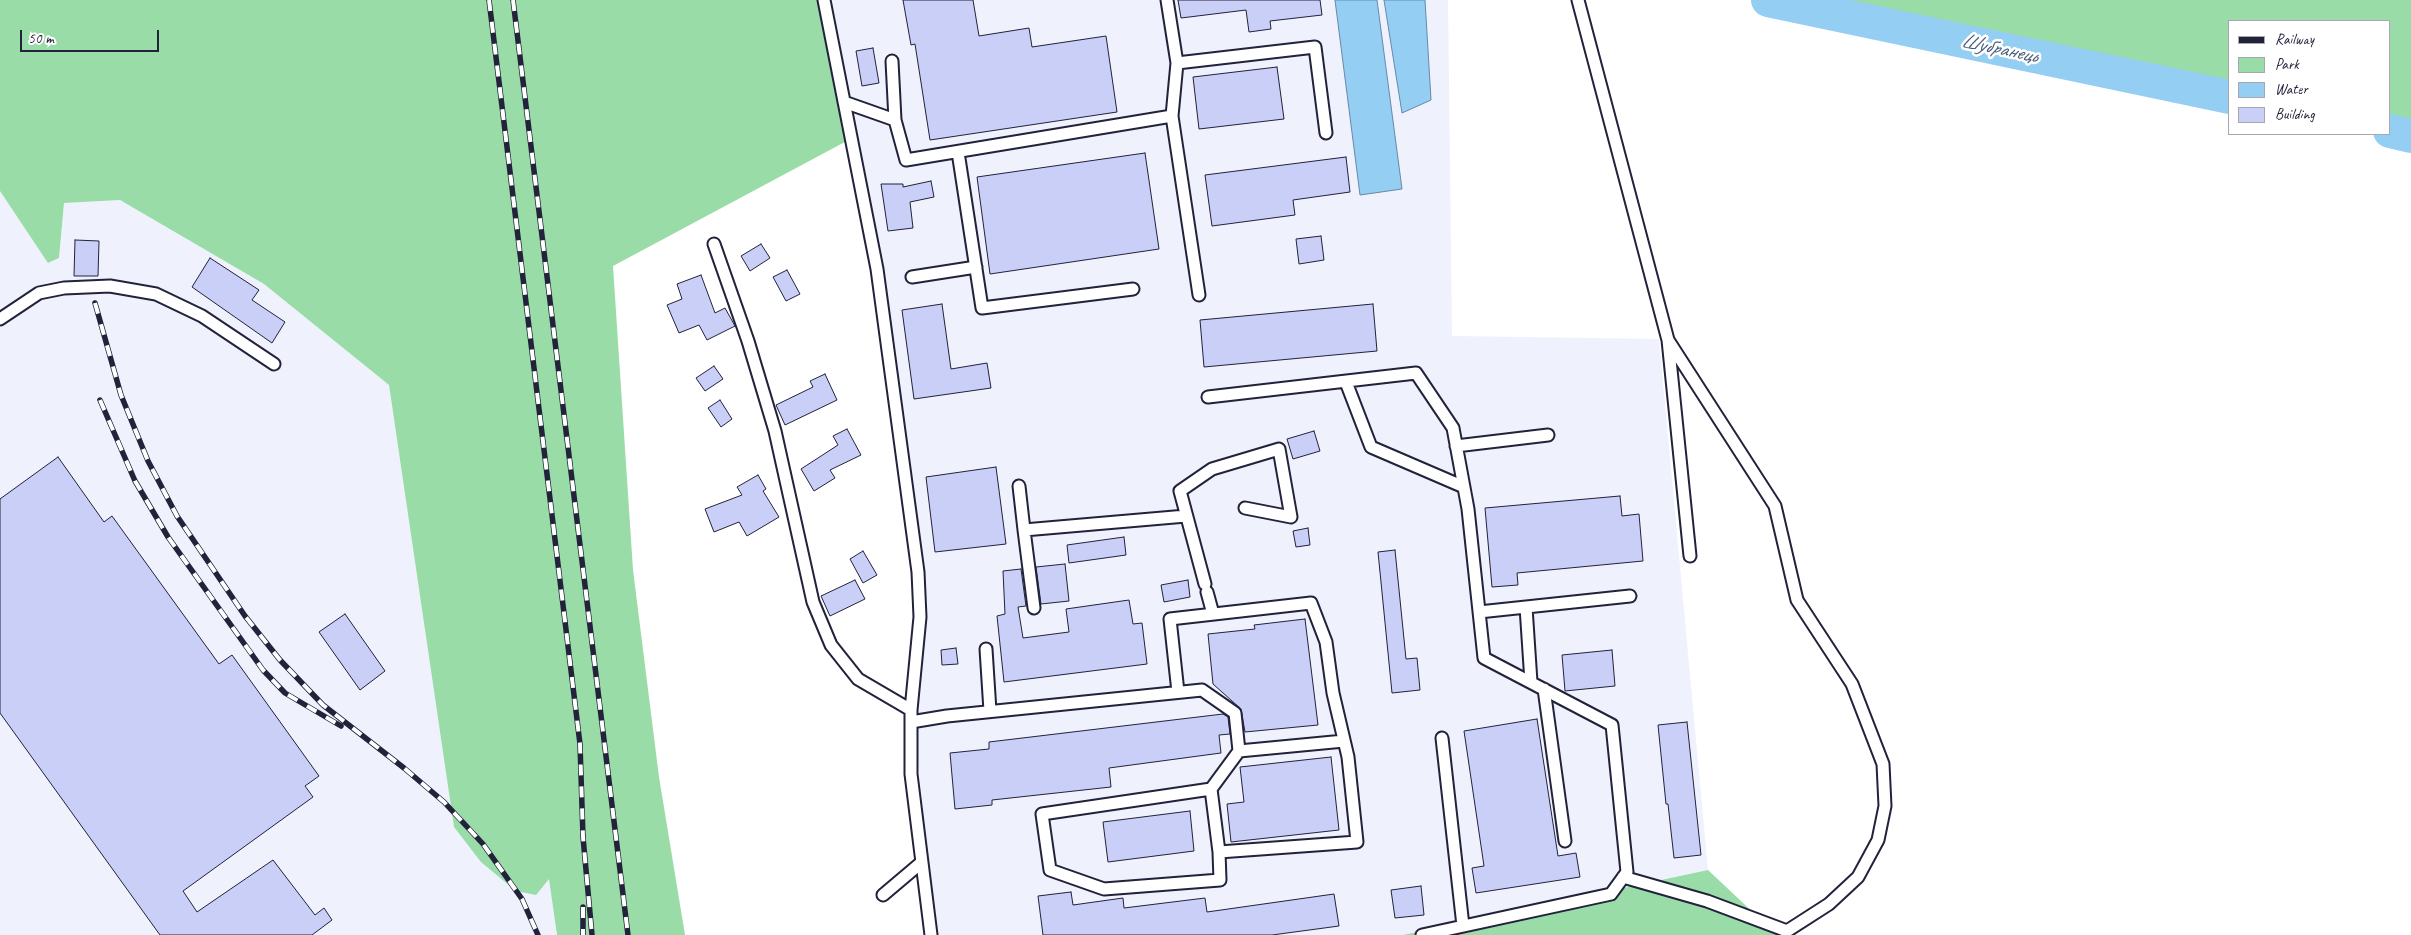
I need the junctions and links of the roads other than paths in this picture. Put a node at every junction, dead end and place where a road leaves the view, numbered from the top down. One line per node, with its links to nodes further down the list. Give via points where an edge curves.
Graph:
1 (824, 0): 6 (lane)
2 (1167, 0): 5 (lane)
3 (1578, 0): 17 (lane)
4 (892, 61): 8 (lane)
5 (1177, 63): 7 (lane); 9 (lane, via 1315,47)
6 (844, 102): 8 (lane); 38 (lane, via 877,269 918,572 920,616)
7 (1172, 116): 10 (lane); 15 (lane)
8 (895, 120): 10 (lane, via 906,160)
9 (1326, 133)
10 (958, 152): 12 (lane)
11 (714, 244): 38 (lane, via 775,431 816,611 831,645 858,679)
12 (976, 267): 13 (lane); 14 (lane, via 982,308)
13 (912, 277)
14 (1133, 289)
15 (1199, 295)
16 (0, 319): 18 (lane, via 39,293 64,288 110,286 156,294 202,316)
17 (1668, 340): 28 (lane); 48 (lane, via 1775,506 1798,600 1852,684 1883,764 1885,806 1878,840 1858,877 1829,904 1787,931 1707,900)
18 (274, 364)
19 (1346, 382): 20 (lane); 22 (lane, via 1416,373 1453,428); 24 (lane, via 1371,447)
20 (1208, 398)
21 (1548, 435): 22 (lane)
22 (1456, 446): 24 (lane)
23 (1018, 486): 27 (lane)
24 (1464, 487): 32 (lane)
25 (1245, 508): 26 (lane, via 1291,518 1279,450 1212,469 1180,491)
26 (1186, 516): 27 (lane); 33 (lane)
27 (1024, 530): 31 (lane)
28 (1690, 556)
29 (1630, 596): 30 (lane)
30 (1526, 607): 32 (lane); 35 (lane)
31 (1034, 608)
32 (1479, 612): 35 (lane, via 1484,658)
33 (1213, 614): 37 (lane, via 1170,619); 42 (lane, via 1311,603 1326,642)
34 (986, 649): 39 (lane)
35 (1531, 682): 36 (lane)
36 (1544, 689): 45 (lane); 48 (lane, via 1612,725 1627,872)
37 (1178, 692): 39 (lane); 43 (lane, via 1202,690 1235,713)
38 (911, 710): 40 (lane)
39 (990, 711): 40 (lane)
40 (911, 722): 47 (lane, via 911,774)
41 (1442, 738): 50 (lane)
42 (1344, 741): 43 (lane); 46 (lane, via 1357,842)
43 (1239, 751): 44 (lane)
44 (1211, 788): 46 (lane); 46 (lane, via 1042,814 1050,870 1104,888 1220,880)
45 (1565, 841)
46 (1218, 852)
47 (922, 862): 49 (lane); 51 (lane)
48 (1623, 877): 50 (lane, via 1612,894)
49 (883, 895)
50 (1463, 926): 52 (lane)
51 (931, 935)
52 (1422, 935)

